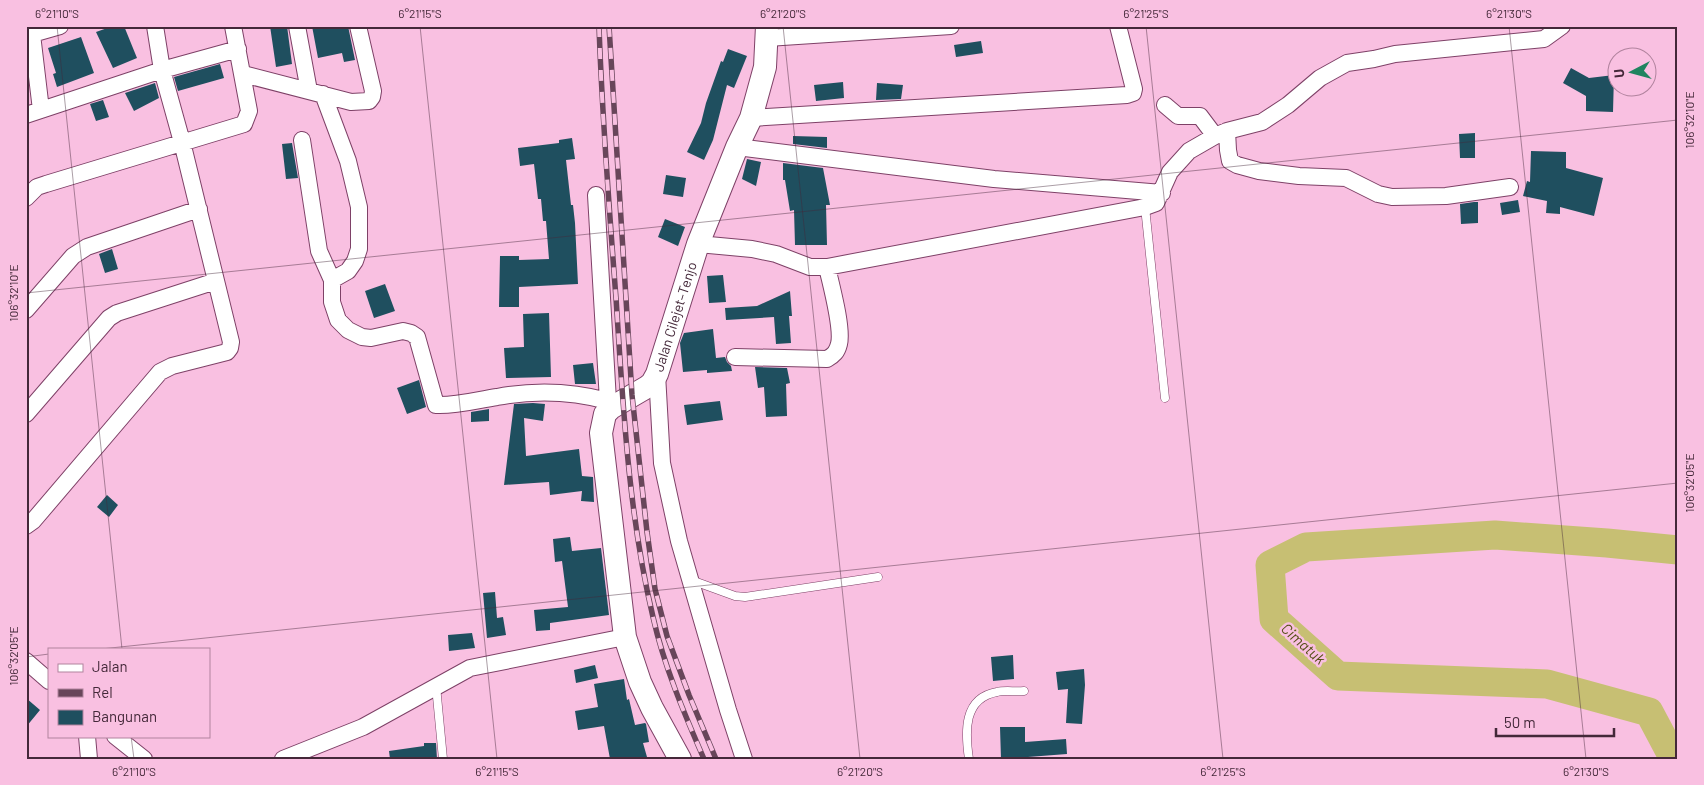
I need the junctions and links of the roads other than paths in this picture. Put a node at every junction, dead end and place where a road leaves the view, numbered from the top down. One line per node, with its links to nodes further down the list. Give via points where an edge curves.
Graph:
1 (60, 26): 9 (street)
2 (155, 26): 12 (street)
3 (233, 26): 11 (street)
4 (297, 26): 14 (street)
5 (358, 26): 14 (street, via 372,98 351,102)
6 (951, 26): 10 (street)
7 (1118, 26): 17 (street, via 1134,89 1127,95)
8 (1562, 26): 18 (street, via 1544,39 1395,54 1347,63 1320,78 1262,122)
9 (31, 30): 16 (street)
10 (767, 32): 17 (main road, Jalan Cilejet–Tenjo, via 765,67)
11 (238, 49): 12 (street); 13 (street)
12 (162, 70): 16 (street); 20 (street)
13 (243, 74): 14 (street); 20 (street, via 249,111 244,124)
14 (316, 92): 31 (street, via 348,160 359,207 359,249 355,261 348,271)
15 (1165, 105): 18 (street, via 1178,116 1200,116)
16 (34, 112)
17 (751, 118): 21 (main road, Jalan Cilejet–Tenjo)
18 (1221, 133): 22 (street, via 1230,161 1237,165 1277,174 1346,178 1384,196 1446,196); 23 (street, via 1189,151 1170,172)
19 (302, 140): 31 (street, via 319,251)
20 (182, 142): 25 (street, via 37,187); 27 (street)
21 (737, 147): 23 (street, via 994,179); 28 (main road, Jalan Cilejet–Tenjo)
22 (1510, 187)
23 (1162, 193): 26 (street, via 1156,203)
24 (596, 195): 36 (street)
25 (26, 198)
26 (1145, 207): 29 (street); 35 (lane)
27 (199, 209): 30 (street); 32 (street, via 87,247 73,256)
28 (698, 244): 29 (street, via 752,249 810,267); 34 (main road, Jalan Cilejet–Tenjo)
29 (828, 267): 33 (street, via 841,334 834,355 827,359)
30 (216, 280): 37 (street, via 109,318); 38 (street, via 231,342 227,352 160,372)
31 (332, 280): 36 (street, via 332,302 338,320 348,330 371,338 404,331 417,337 436,405 534,392 572,394)
32 (26, 310)
33 (735, 358)
34 (657, 374): 36 (main road, Jalan Cilejet–Tenjo, via 648,387 611,408); 40 (street, via 662,463)
35 (1165, 398)
36 (606, 407): 41 (main road, via 601,433)
37 (26, 414)
38 (26, 526)
39 (878, 577): 40 (lane, via 745,597)
40 (689, 579): 53 (street)
41 (625, 637): 44 (street, via 470,668); 52 (main road, via 640,682)
42 (26, 661): 43 (street)
43 (48, 680)
44 (436, 686): 50 (street, via 363,727); 51 (lane)
45 (1024, 691): 54 (lane, via 996,692 979,700 969,713 966,730)
46 (87, 738): 48 (street)
47 (118, 738): 49 (street)
48 (89, 759)
49 (144, 759)
50 (283, 759)
51 (443, 759)
52 (680, 759)
53 (744, 759)
54 (969, 759)

